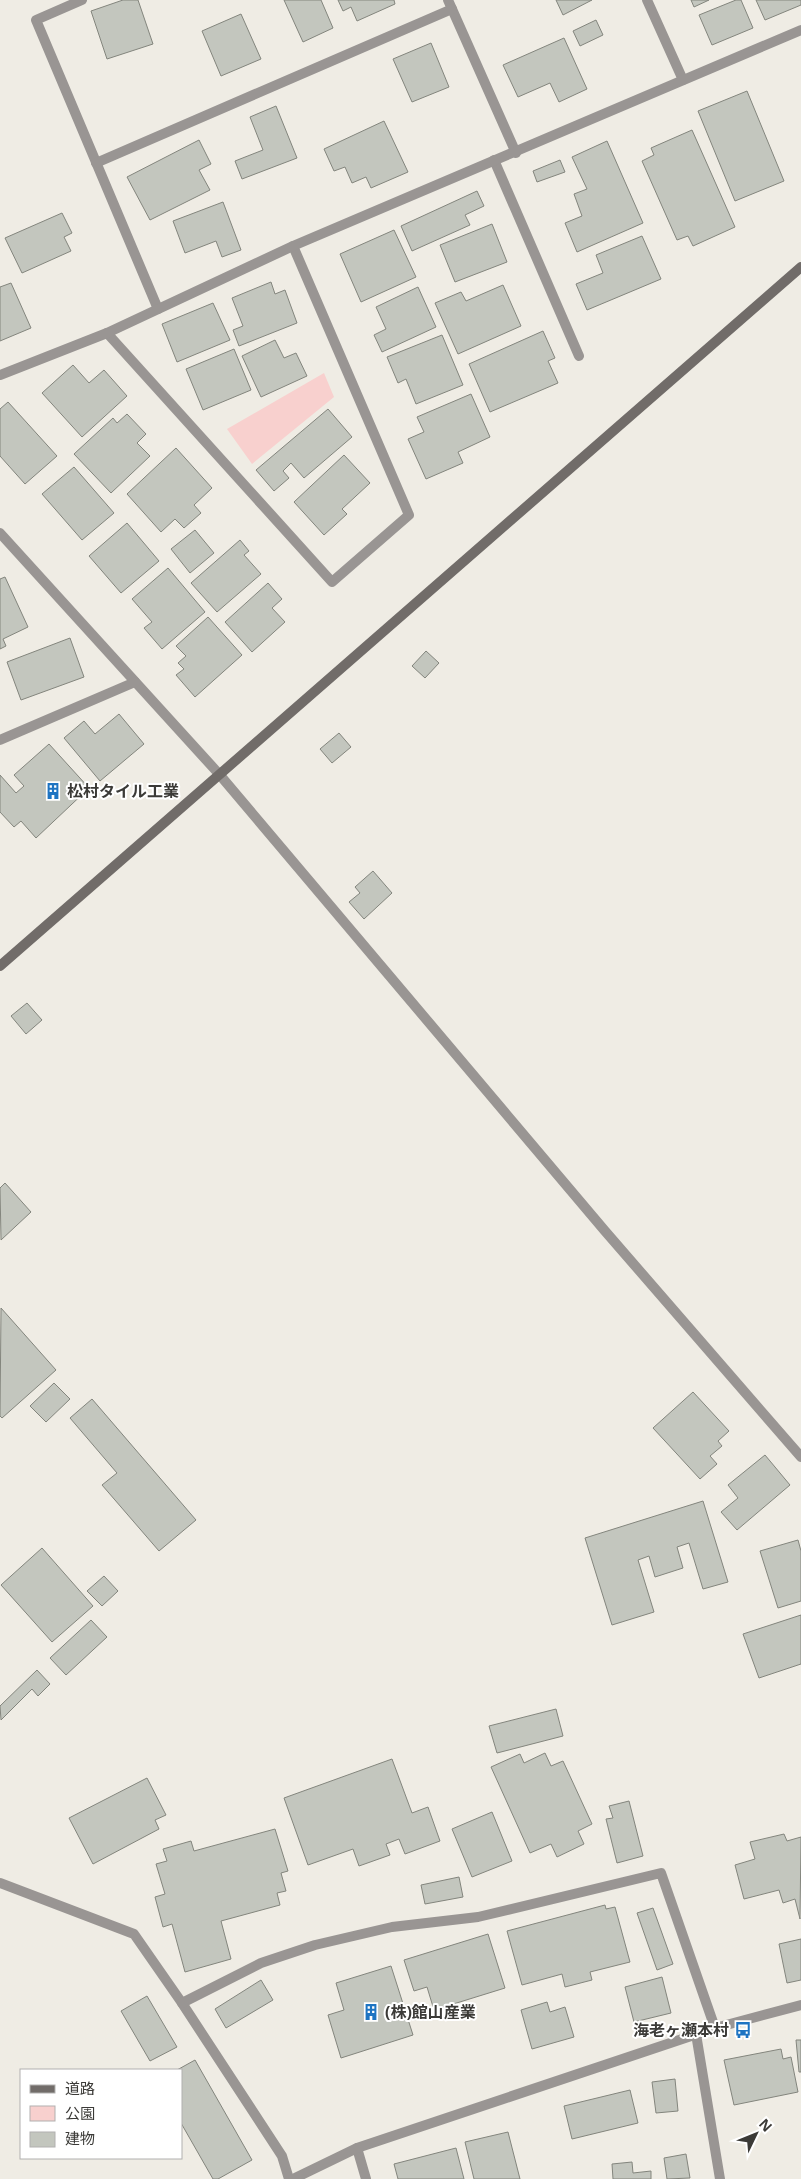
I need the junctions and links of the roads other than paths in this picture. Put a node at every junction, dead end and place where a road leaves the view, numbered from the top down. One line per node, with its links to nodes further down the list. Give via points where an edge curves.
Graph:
1 (82, 0): 8 (street, via 36,20)
2 (648, 0): 5 (street)
3 (450, 4): 6 (street); 8 (street)
4 (801, 30): 5 (street)
5 (683, 80): 6 (street)
6 (516, 152): 7 (street)
7 (494, 160): 9 (street); 13 (street)
8 (96, 163): 11 (street)
9 (293, 246): 11 (street); 12 (street, via 409,514 332,582)
10 (801, 267): 18 (street)
11 (158, 309): 12 (street)
12 (107, 332): 14 (street)
13 (579, 356)
14 (0, 375)
15 (0, 533): 16 (street)
16 (135, 682): 17 (street); 18 (street)
17 (0, 740)
18 (219, 774): 19 (street); 20 (street, via 598,1223)
19 (0, 966)
20 (801, 1457)
21 (0, 1883): 22 (street, via 134,1934)
22 (182, 2003): 24 (street, via 261,1963 315,1944 392,1927 478,1917 662,1873); 27 (street, via 282,2156)
23 (801, 2005): 24 (street)
24 (715, 2028): 25 (street)
25 (696, 2034): 26 (street); 30 (street)
26 (357, 2148): 28 (street); 29 (street)
27 (289, 2179)
28 (293, 2179)
29 (366, 2179)
30 (720, 2179)

